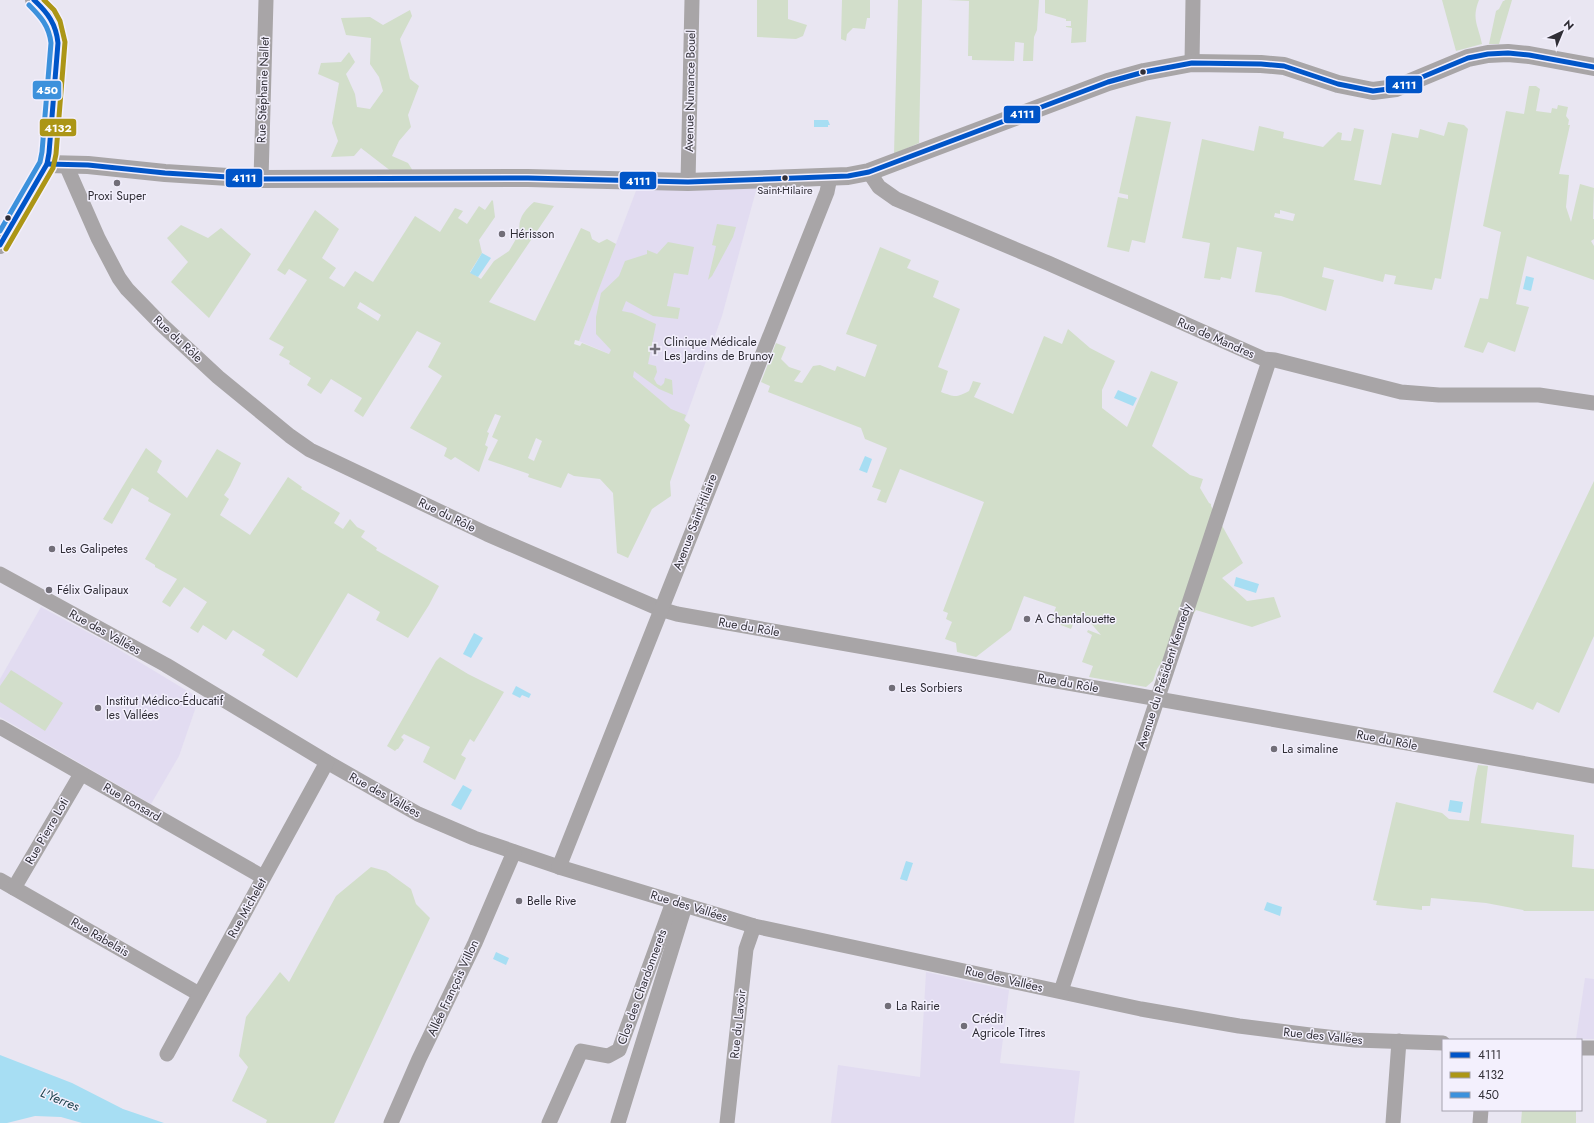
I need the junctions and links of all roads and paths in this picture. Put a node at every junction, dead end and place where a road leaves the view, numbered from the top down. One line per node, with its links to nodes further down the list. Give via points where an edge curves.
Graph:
1 (34, 0): 7 (street, via 54,21 57,30)
2 (266, 0): 11 (street, Rue Stéphanie Nallet)
3 (692, 0): 12 (street, Avenue Numance Bouel)
4 (1193, 0): 5 (street)
5 (1192, 63): 6 (street, via 1284,66 1338,84 1373,91 1396,88 1468,58 1488,54 1508,53); 9 (street, via 1108,82)
6 (1594, 66)
7 (47, 164): 8 (street); 13 (street)
8 (66, 165): 11 (street); 17 (street, Rue du Rôle, via 98,238 126,288 218,377 290,436 310,450 486,534)
9 (870, 172): 10 (street); 14 (street, Rue de Mandres, via 879,188 896,199)
10 (830, 178): 12 (street); 17 (street, Avenue Saint-Hilaire, via 827,192)
11 (260, 179): 12 (street, via 528,178)
12 (688, 182)
13 (0, 245)
14 (1269, 360): 15 (street, Rue de Mandres, via 1401,392 1439,395 1539,395); 18 (street, Avenue du Président Kennedy)
15 (1594, 403)
16 (0, 574): 20 (street, Rue des Vallées, via 166,665)
17 (660, 610): 18 (street, Rue du Rôle, via 901,655); 24 (street, Avenue Saint-Hilaire)
18 (1157, 698): 22 (street, Rue du Rôle); 30 (street, Avenue du Président Kennedy)
19 (0, 727): 21 (street, Rue Ronsard)
20 (327, 762): 23 (street, Rue des Vallées, via 436,822); 25 (street, Rue Michelet)
21 (80, 774): 25 (street, Rue Ronsard); 27 (street, Rue Pierre Loti)
22 (1594, 776)
23 (514, 852): 24 (street, Rue des Vallées); 38 (street, Allée François Villon, via 475,943)
24 (559, 867): 28 (street, Rue des Vallées)
25 (263, 877): 31 (street, Rue Michelet)
26 (0, 880): 27 (street, Rue Rabelais)
27 (14, 888): 31 (street, Rue Rabelais)
28 (679, 904): 29 (street, Rue des Vallées); 39 (street, Clos des Chardonnerets, via 619,1050 608,1056 581,1051); 40 (street)
29 (754, 926): 30 (street, Rue des Vallées); 41 (street, Rue du Lavoir, via 746,949)
30 (1061, 991): 32 (street, Rue des Vallées, via 1141,1009 1238,1026 1355,1040)
31 (199, 994): 36 (street, Rue Michelet)
32 (1399, 1041): 33 (street, Rue des Vallées); 42 (street)
33 (1442, 1043)
34 (1582, 1048): 35 (street)
35 (1594, 1048)
36 (167, 1054)
37 (1480, 1111): 43 (street)
38 (391, 1123)
39 (549, 1123)
40 (618, 1123)
41 (727, 1123)
42 (1393, 1123)
43 (1480, 1123)

